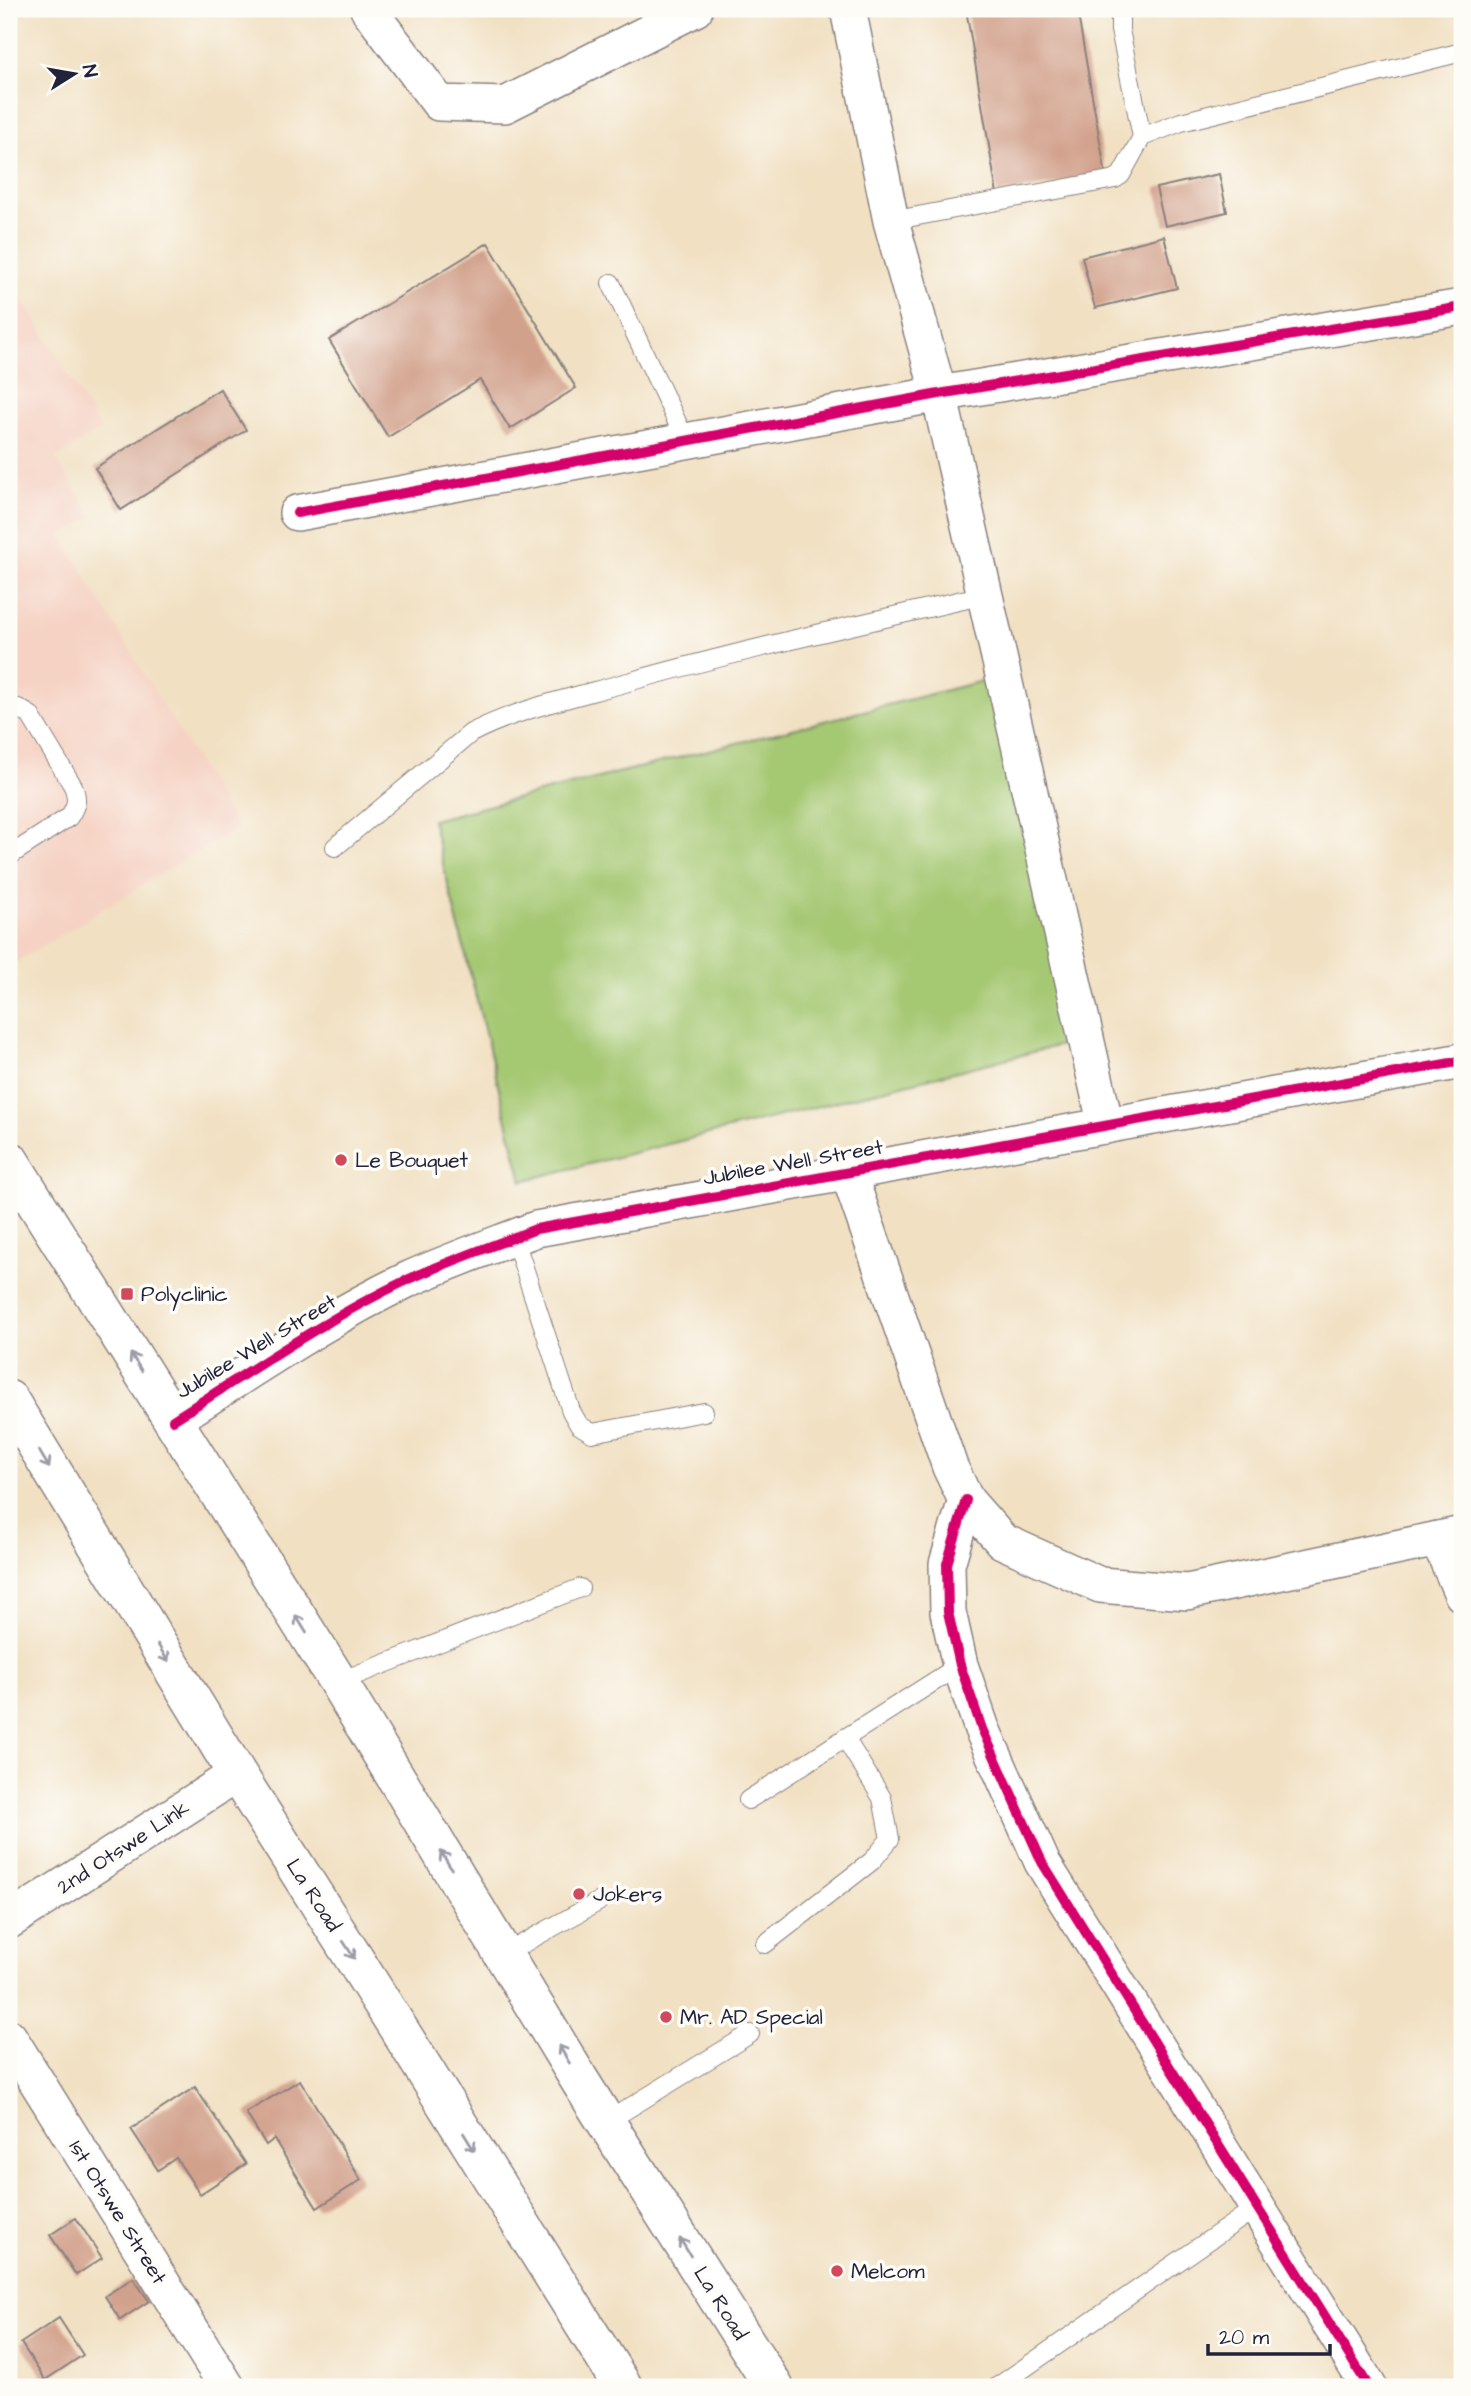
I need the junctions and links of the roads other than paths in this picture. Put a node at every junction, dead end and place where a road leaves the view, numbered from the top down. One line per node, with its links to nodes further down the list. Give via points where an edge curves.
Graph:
1 (368, 9): 2 (street, via 439,103 505,105)
2 (695, 9)
3 (848, 9): 7 (street)
4 (1120, 9): 6 (lane, via 1120,30)
5 (1462, 52): 6 (lane, via 1181,122)
6 (1142, 137): 7 (lane, via 1115,179)
7 (891, 221): 10 (street)
8 (611, 284): 11 (lane)
9 (1462, 307): 10 (street)
10 (939, 394): 11 (street); 13 (street)
11 (686, 441): 12 (street)
12 (296, 513)
13 (984, 594): 15 (lane, via 687,666 494,722 471,733); 18 (street)
14 (9, 711): 16 (lane, via 18,708 30,715 77,797 69,817)
15 (335, 847)
16 (9, 856)
17 (1462, 1064): 18 (street, Jubilee Well Street)
18 (1106, 1126): 20 (street, Jubilee Well Street)
19 (9, 1160): 24 (main road, La Road, one-way to 19)
20 (848, 1172): 21 (street, Jubilee Well Street, via 536,1229); 25 (street, via 950,1467)
21 (514, 1237): 23 (lane, via 579,1425 592,1433); 24 (street, Jubilee Well Street, via 404,1282 306,1335)
22 (9, 1401): 32 (main road, La Road, one-way to 32)
23 (704, 1412)
24 (173, 1420): 30 (main road, La Road, one-way to 24)
25 (966, 1500): 26 (street, via 1002,1541 1100,1585 1187,1592); 29 (street, via 947,1564 948,1612)
26 (1450, 1537): 28 (street)
27 (580, 1588): 30 (lane)
28 (1462, 1594)
29 (960, 1665): 31 (lane); 41 (street, via 982,1729 1042,1862)
30 (338, 1682): 37 (main road, La Road, one-way to 30)
31 (845, 1738): 33 (lane); 36 (lane, via 882,1798 890,1839 872,1861)
32 (237, 1774): 35 (street, 2nd Otswe Link); 43 (main road, La Road, one-way to 43)
33 (748, 1800)
34 (598, 1902): 37 (lane)
35 (9, 1921)
36 (765, 1944)
37 (503, 1954): 40 (main road, La Road, one-way to 37)
38 (750, 2034): 40 (lane)
39 (9, 2037): 42 (street, 1st Otswe Street)
40 (606, 2122): 44 (main road, La Road, one-way to 40)
41 (1256, 2207): 45 (lane); 46 (street)
42 (227, 2387)
43 (623, 2387)
44 (774, 2387)
45 (997, 2387)
46 (1369, 2387)

